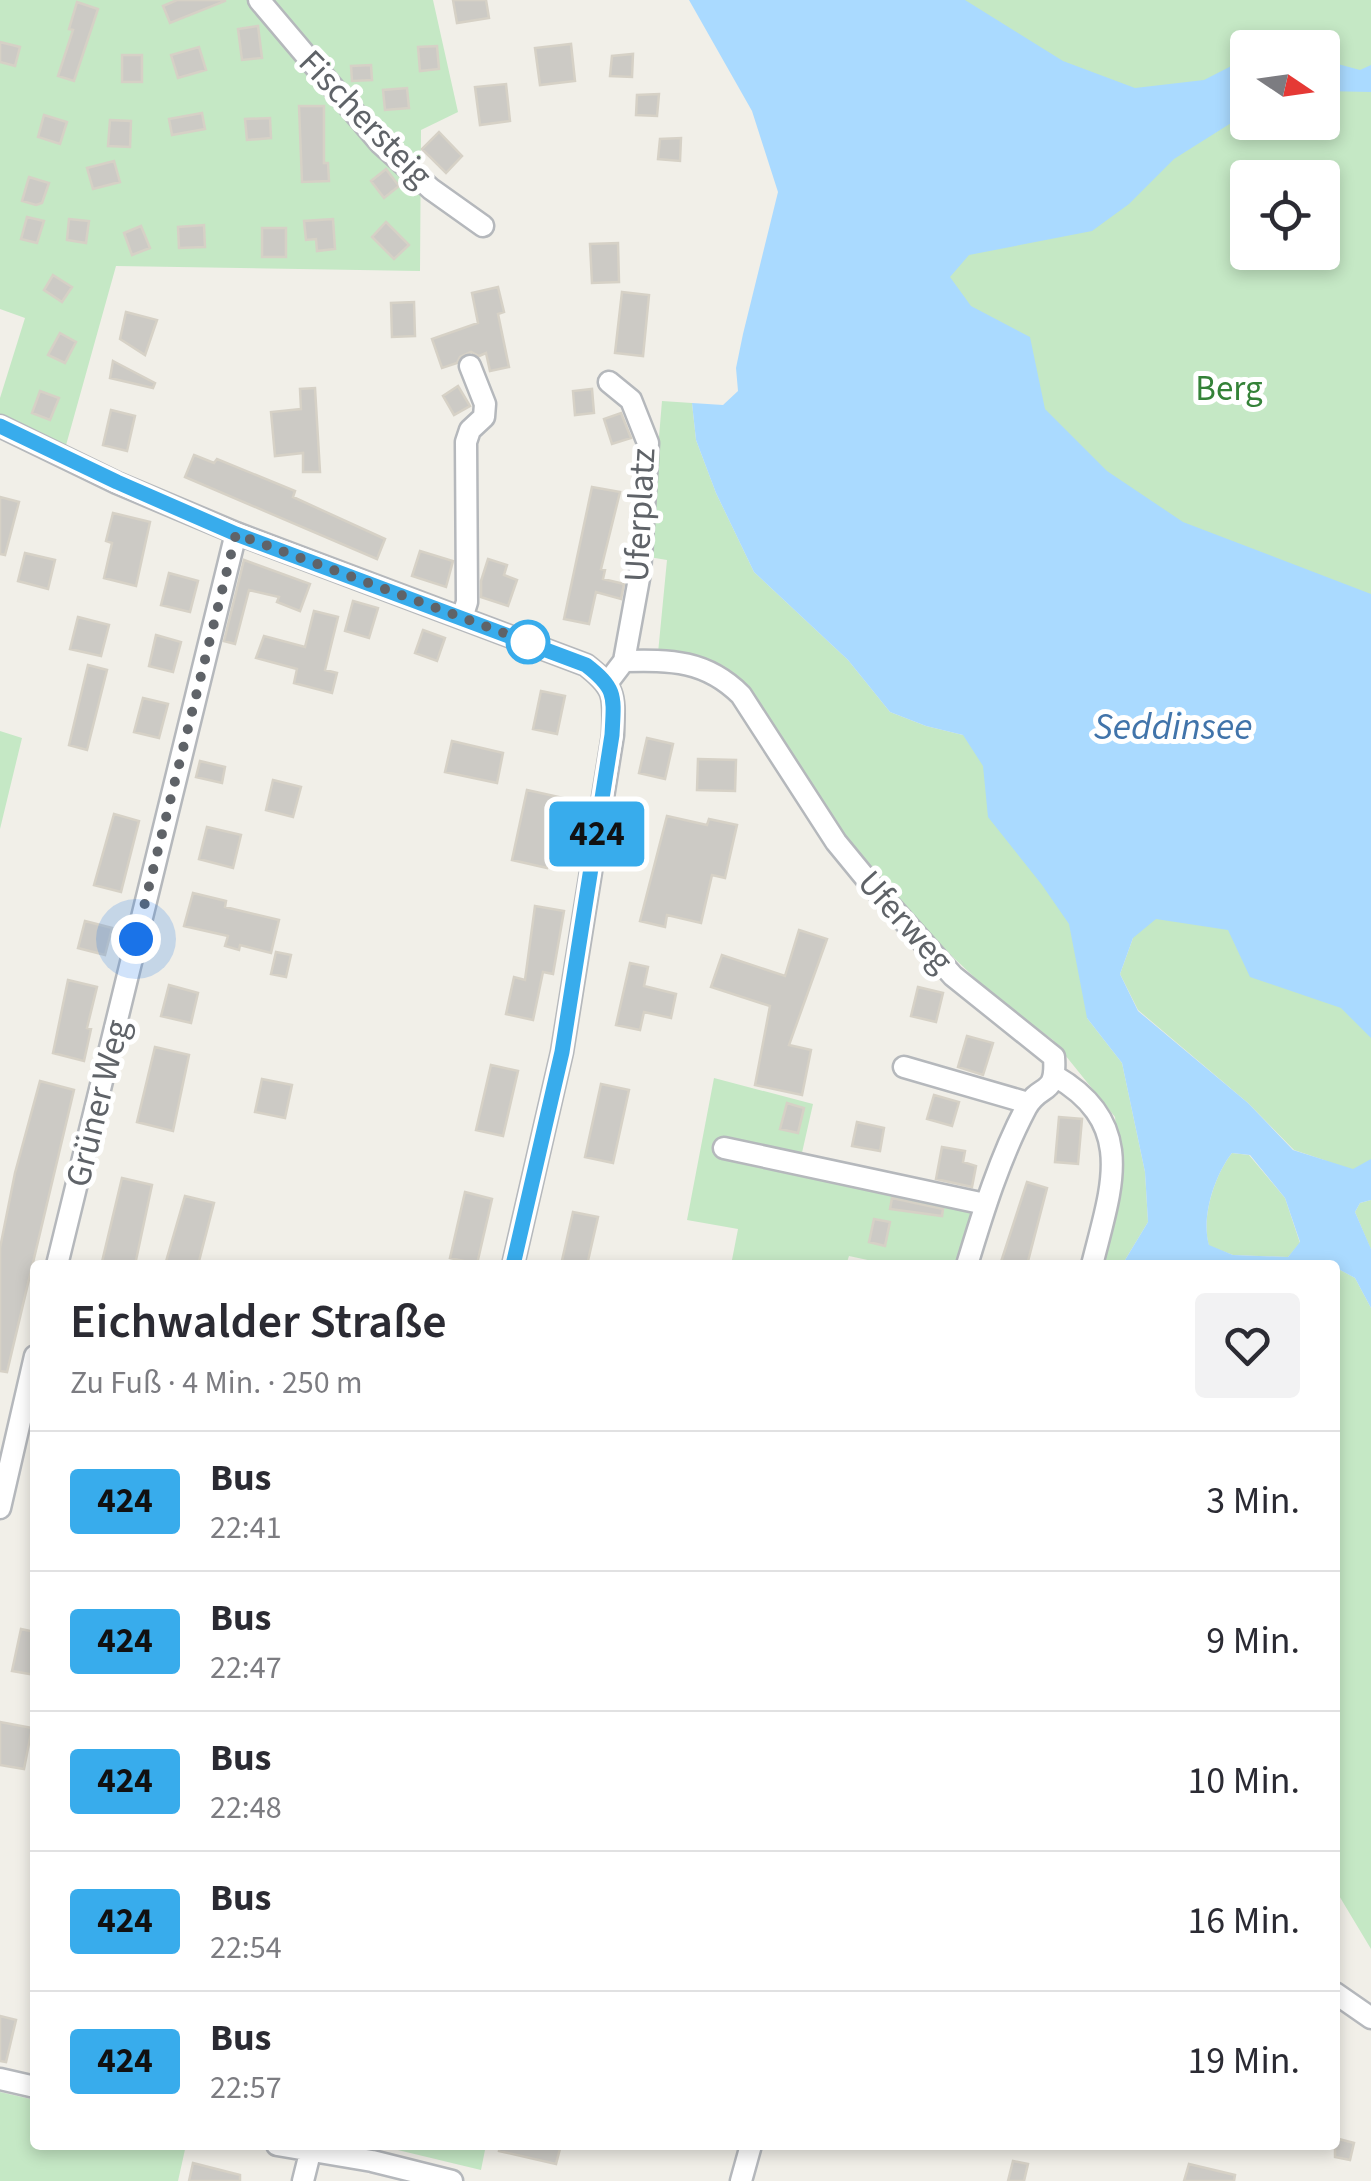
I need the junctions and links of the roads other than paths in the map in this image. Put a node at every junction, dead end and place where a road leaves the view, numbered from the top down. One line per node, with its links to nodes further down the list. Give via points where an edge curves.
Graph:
1 (259, 0): 2 (street, Fischersteig, via 380,143)
2 (483, 226)
3 (470, 366): 7 (street, via 485,404 484,418 466,442 468,602)
4 (609, 382): 8 (street, Uferplatz, via 631,400 648,443 640,572)
5 (0, 426): 6 (street)
6 (236, 534): 7 (street); 15 (street, Grüner Weg)
7 (462, 618): 9 (street, via 586,665)
8 (624, 661): 9 (street); 11 (street, Uferweg, via 678,663 722,676 868,881 953,976 1054,1057)
9 (608, 682): 16 (street, via 612,735 562,1052)
10 (904, 1067): 12 (street)
11 (1056, 1076): 12 (street); 18 (street, Uferweg, via 1093,1105 1106,1123 1112,1151)
12 (1028, 1104): 14 (street)
13 (724, 1148): 14 (street)
14 (985, 1204): 17 (street)
15 (58, 1260)
16 (514, 1260)
17 (968, 1260)
18 (1093, 1260)
19 (30, 1378): 20 (street)
20 (0, 1508)
21 (1340, 1996): 22 (street)
22 (1371, 2018)
23 (0, 2079): 24 (street)
24 (30, 2087)
25 (311, 2150): 28 (street)
26 (320, 2150): 29 (street)
27 (750, 2150): 30 (street)
28 (303, 2181)
29 (452, 2181)
30 (741, 2181)

